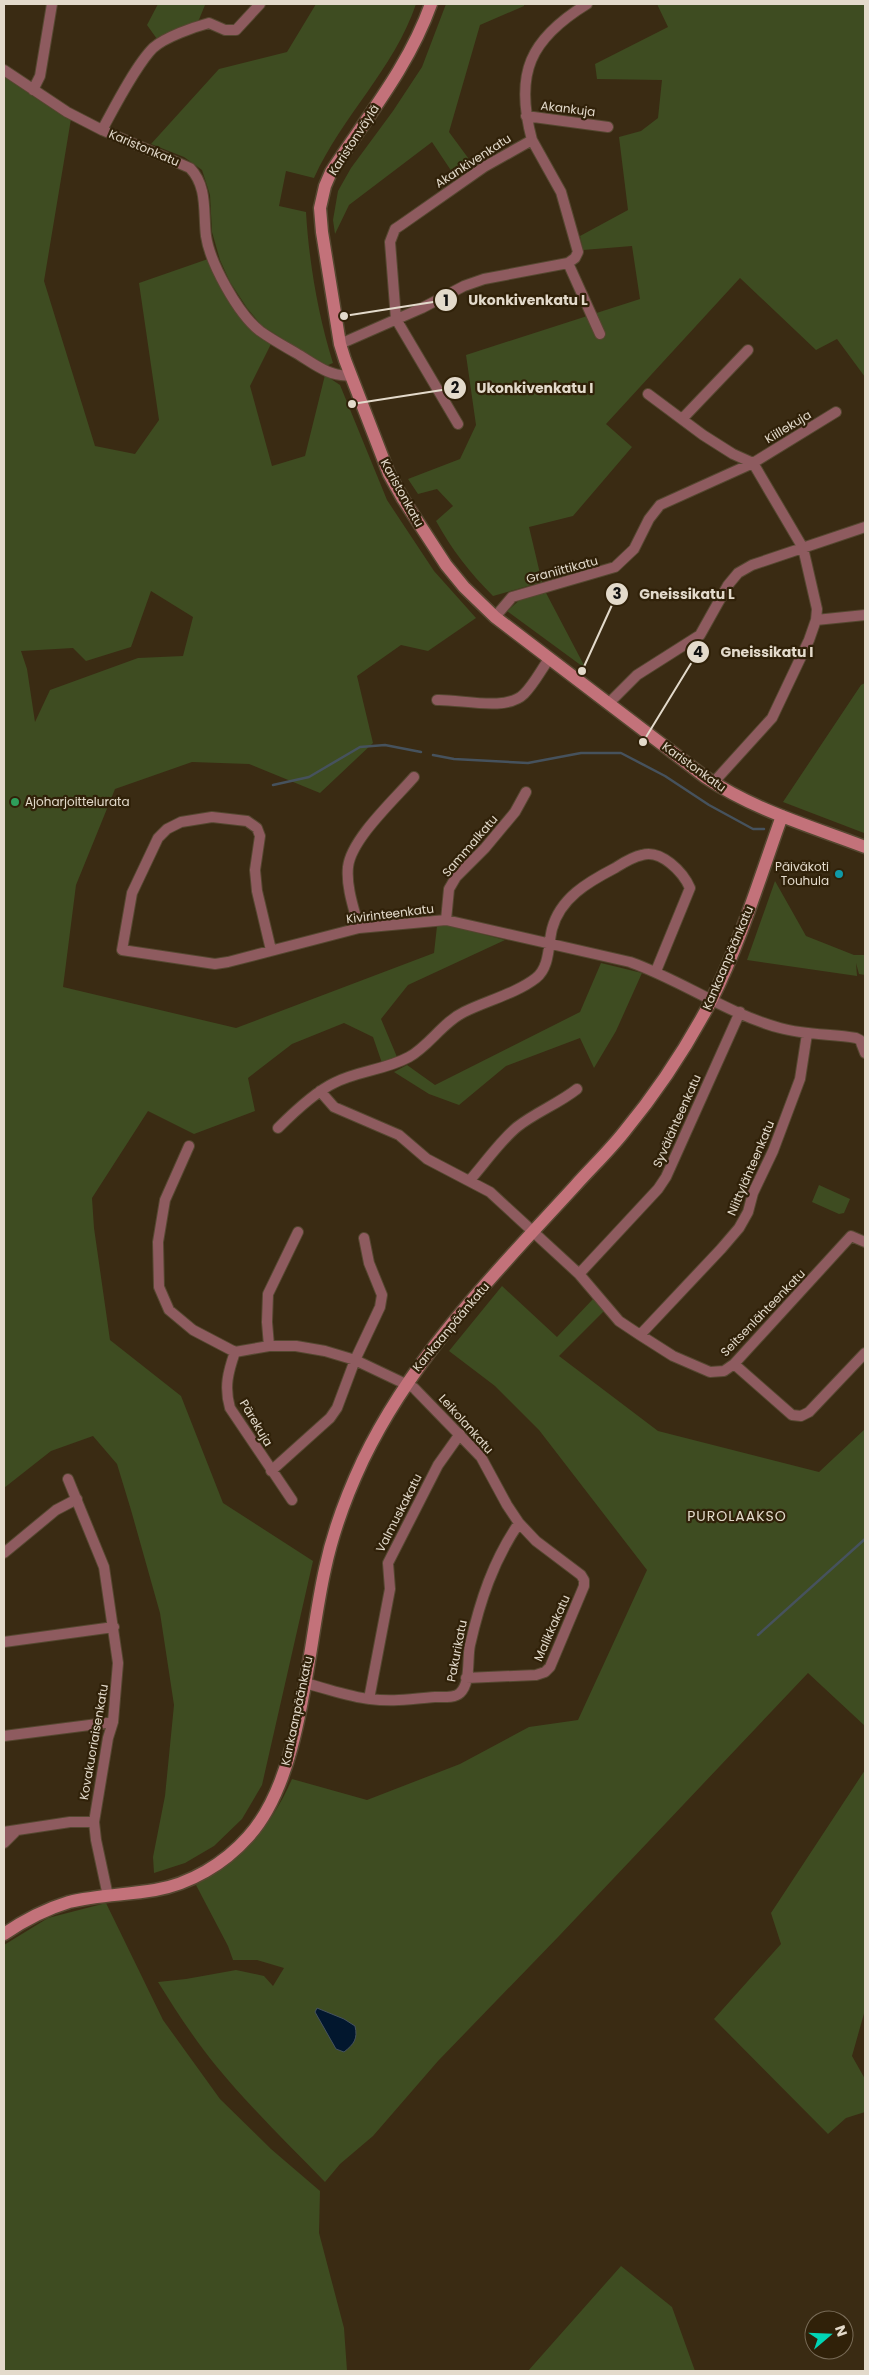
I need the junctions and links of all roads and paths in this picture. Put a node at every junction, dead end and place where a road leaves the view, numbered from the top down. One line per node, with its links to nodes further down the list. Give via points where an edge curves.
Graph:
1 (52, 4): 6 (street, via 40,76)
2 (260, 4): 9 (street, via 236,30 231,32 210,23 168,38 154,47)
3 (431, 4): 14 (street, Karistonväylä, via 402,68 331,172 325,186 320,208 322,232)
4 (587, 4): 7 (street, Akankivenkatu, via 563,19 545,36 534,55 526,75 523,96)
5 (4, 70): 6 (street, Karistonkatu)
6 (33, 90): 9 (street, Karistonkatu)
7 (526, 116): 8 (street, Akankuja); 10 (street, Akankivenkatu)
8 (608, 127)
9 (102, 130): 16 (street, Karistonkatu, via 190,168 202,189 212,255 245,316 259,330 332,374)
10 (532, 140): 11 (street, via 561,192 577,243 578,252); 12 (street, Akankivenkatu, via 484,167 395,229 390,250)
11 (568, 263): 12 (street, via 484,279); 13 (street)
12 (396, 318): 14 (street); 20 (street)
13 (600, 334)
14 (340, 344): 16 (street, Karistonväylä)
15 (748, 350): 19 (street)
16 (350, 375): 25 (street, Karistonkatu, via 389,474 403,499 446,565)
17 (648, 394): 19 (street)
18 (836, 412): 21 (street, Kiillekuja)
19 (684, 418): 21 (street, via 711,440)
20 (458, 424)
21 (753, 463): 23 (street); 25 (street, Graniittikatu, via 660,505 634,549 615,567 512,597)
22 (865, 527): 23 (street)
23 (803, 548): 26 (street, via 817,609); 29 (street, via 738,573 700,635 637,675)
24 (865, 615): 26 (street)
25 (495, 618): 27 (street, Karistonkatu)
26 (816, 620): 31 (street, via 772,718)
27 (549, 659): 28 (street, via 526,692 517,699 489,703); 29 (street, Karistonkatu)
28 (437, 700)
29 (609, 703): 31 (street, Karistonkatu)
30 (414, 778): 36 (street, via 355,844 348,866)
31 (713, 783): 33 (street, Karistonkatu, via 744,801)
32 (526, 792): 35 (street, Sammalkatu, via 515,812 449,888)
33 (782, 816): 34 (street, Karistonkatu); 40 (street, Kankaanpäänkatu)
34 (865, 847)
35 (446, 920): 36 (street, Kivirinteenkatu); 37 (street, Kivirinteenkatu)
36 (359, 928): 38 (street, Kivirinteenkatu)
37 (550, 944): 39 (street, Kivirinteenkatu, via 612,957); 39 (street, via 559,910 572,895 588,882 640,855 654,853 682,874 690,888); 45 (street, via 542,972 529,983 461,1013 409,1057 335,1082)
38 (271, 950): 38 (street, Kivirinteenkatu, via 256,891 255,870 260,836 257,828 242,820 212,817 181,822 167,829 158,838 132,893 122,950 215,964)
39 (656, 971): 40 (street, Kivirinteenkatu)
40 (712, 999): 41 (street, Kivirinteenkatu); 50 (street, Kankaanpäänkatu, via 680,1053 624,1132)
41 (740, 1012): 42 (street, Kivirinteenkatu, via 778,1028); 53 (street, Syvälähteenkatu, via 666,1177)
42 (807, 1034): 43 (street, Kivirinteenkatu, via 856,1038); 54 (street, Niittylähteenkatu, via 800,1079 748,1212 721,1249)
43 (865, 1053)
44 (577, 1089): 48 (street, via 515,1128)
45 (320, 1091): 46 (street); 48 (street, Seitsenlähteenkatu, via 334,1107 399,1135 427,1159)
46 (278, 1128)
47 (189, 1146): 56 (street, via 165,1200 158,1242 159,1287 169,1310 193,1330)
48 (470, 1180): 50 (street, Seitsenlähteenkatu, via 490,1192)
49 (298, 1232): 55 (street, via 268,1294 266,1322)
50 (533, 1232): 53 (street, Seitsenlähteenkatu); 60 (street, Kankaanpäänkatu, via 437,1340)
51 (364, 1238): 58 (street, via 369,1263 382,1295 380,1307)
52 (865, 1242): 59 (street, Seitsenlähteenkatu, via 851,1236)
53 (579, 1274): 54 (street, Seitsenlähteenkatu, via 619,1321)
54 (640, 1335): 59 (street, Seitsenlähteenkatu, via 673,1356 710,1372 724,1371)
55 (269, 1346): 56 (street, Leikolankatu); 58 (street, Leikolankatu, via 296,1346)
56 (234, 1352): 62 (street, Pärekuja, via 226,1378 230,1408)
57 (865, 1353): 59 (street, via 809,1412 801,1416 792,1415)
58 (355, 1360): 60 (street, Leikolankatu); 62 (street, via 330,1418)
59 (734, 1364)
60 (405, 1384): 61 (street, Leikolankatu, via 414,1388); 72 (street, Kankaanpäänkatu, via 362,1462 333,1537)
61 (460, 1434): 66 (street, Leikolankatu, via 482,1457); 73 (street, Valmuskakatu, via 438,1465 388,1563 390,1589)
62 (271, 1471): 65 (street, Pärekuja)
63 (68, 1479): 64 (street, Kovakuoriaisenkatu)
64 (77, 1499): 67 (street, via 56,1510); 69 (street, Kovakuoriaisenkatu, via 104,1567)
65 (292, 1500)
66 (519, 1523): 68 (street, Leikolankatu, via 536,1541); 71 (street, Pakurikatu, via 502,1547 490,1575 477,1615)
67 (4, 1553)
68 (581, 1575): 71 (street, Malikkakatu, via 584,1586 545,1672)
69 (114, 1627): 70 (street); 74 (street, Kovakuoriaisenkatu, via 118,1663)
70 (4, 1642)
71 (466, 1678): 73 (street, Pakurikatu, via 460,1694 454,1696)
72 (304, 1683): 73 (street, Pakurikatu); 80 (street, Kankaanpäänkatu, via 281,1784 248,1837 219,1862 190,1879 158,1890)
73 (368, 1699)
74 (113, 1722): 75 (street); 76 (street, Kovakuoriaisenkatu)
75 (4, 1736)
76 (94, 1822): 77 (street, via 70,1822); 80 (street, Kovakuoriaisenkatu)
77 (16, 1831): 78 (street); 79 (street)
78 (4, 1832)
79 (4, 1843)
80 (108, 1896): 81 (street, Kankaanpäänkatu, via 64,1904)
81 (4, 1934)

